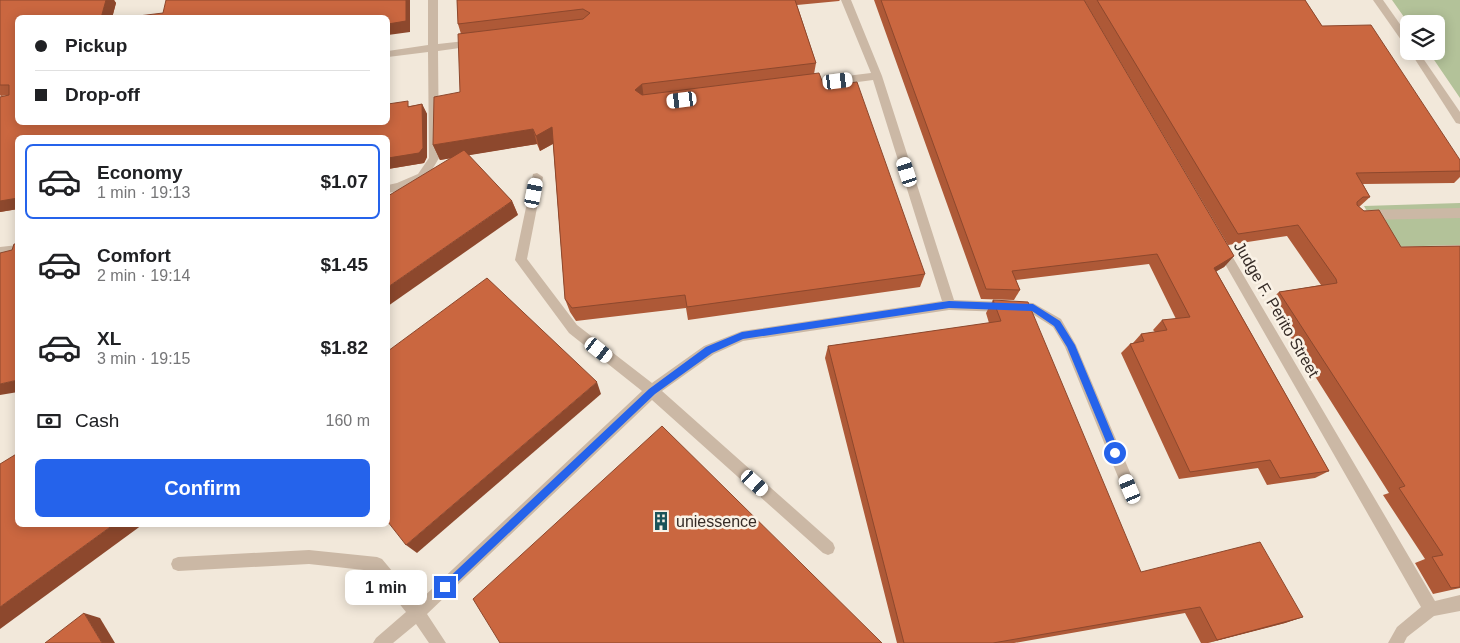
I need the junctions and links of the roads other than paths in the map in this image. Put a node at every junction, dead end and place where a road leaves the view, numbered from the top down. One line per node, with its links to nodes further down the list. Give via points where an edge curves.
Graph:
1 (433, 0): 6 (street)
2 (846, 0): 9 (street)
3 (1378, 0): 4 (street)
4 (1400, 32)
5 (481, 42): 6 (street)
6 (434, 48): 7 (street); 13 (street, via 434,158 422,177)
7 (390, 54)
8 (1419, 60): 11 (street)
9 (877, 76): 10 (street); 19 (street)
10 (790, 87)
11 (1460, 120)
12 (538, 177): 20 (street, via 521,260 573,329)
13 (390, 189)
14 (1460, 213): 15 (street)
15 (1352, 215)
16 (1213, 232): 25 (street, Judge F. Perito Street)
17 (15, 250): 18 (street)
18 (0, 252)
19 (949, 305): 20 (street, via 742,336 709,350); 21 (street, via 1033,308 1057,323 1070,345)
20 (652, 391): 22 (street); 26 (street)
21 (1130, 489)
22 (828, 548)
23 (178, 564): 26 (street, via 310,557 377,564)
24 (1460, 603): 25 (street)
25 (1431, 609): 29 (street, via 1402,632)
26 (418, 613): 27 (street); 28 (street)
27 (382, 643)
28 (438, 643)
29 (1396, 643)

